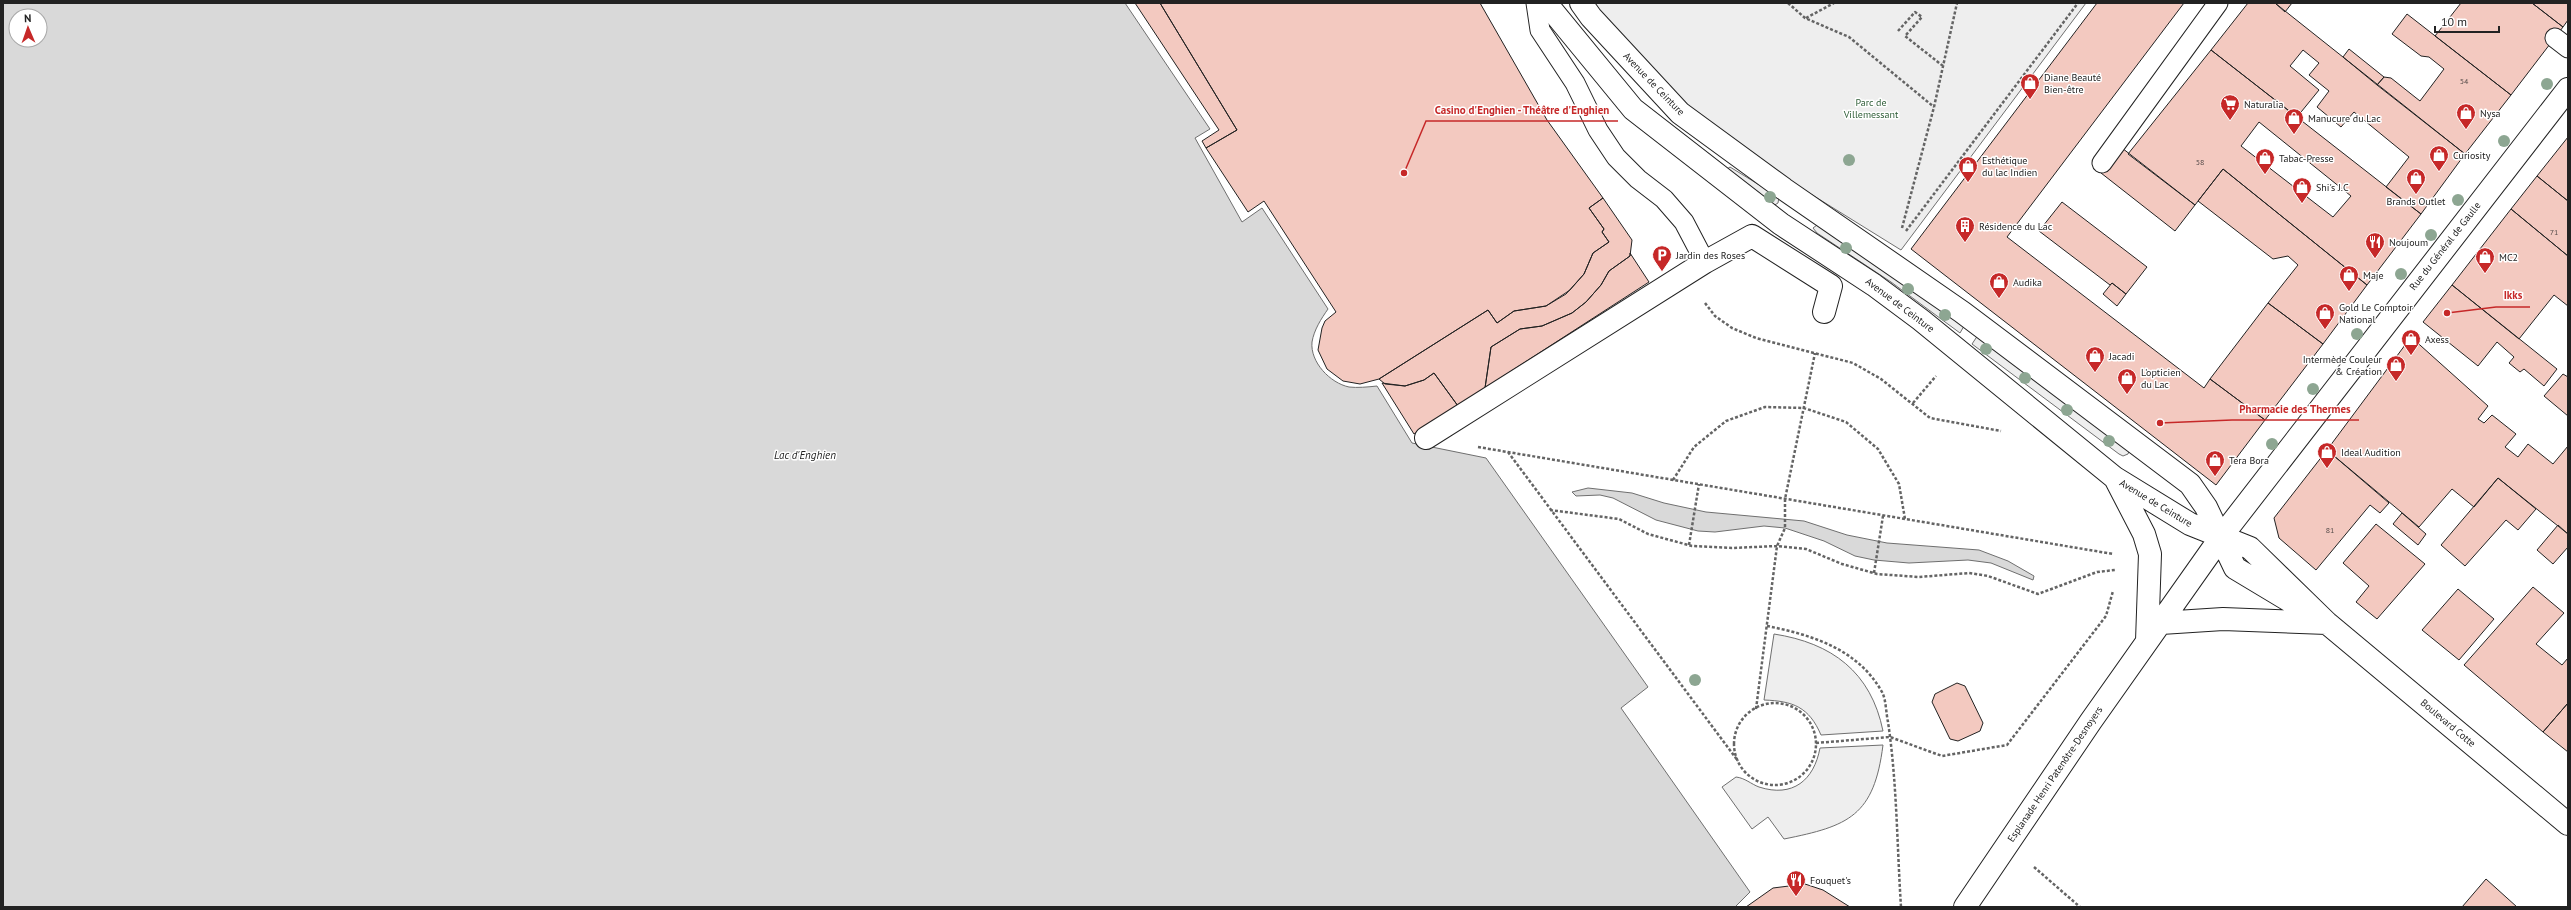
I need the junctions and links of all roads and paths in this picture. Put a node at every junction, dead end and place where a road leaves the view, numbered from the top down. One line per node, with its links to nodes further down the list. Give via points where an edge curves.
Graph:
1 (1536, 3): 15 (lane, via 1540,30 1576,83 1598,130 1616,157 1638,179 1664,199 1684,222)
2 (1546, 3): 23 (main road, Avenue de Ceinture, via 1633,109 1780,224 1874,285 1921,320)
3 (1581, 3): 30 (main road, Avenue de Ceinture, via 1680,113 1784,189 1962,312 2190,484 2206,507)
4 (1788, 3): 9 (path)
5 (1834, 3): 9 (path)
6 (1957, 3): 11 (path)
7 (2078, 3): 13 (path, via 1902,234)
8 (2218, 3): 14 (lane)
9 (1805, 18): 13 (path, via 1849,38)
10 (1898, 31): 11 (path, via 1915,12 1922,17 1906,36)
11 (1943, 66): 13 (path)
12 (2568, 89): 30 (main road, Rue du Général de Gaulle)
13 (1934, 107)
14 (2102, 163)
15 (1705, 262): 16 (main road); 17 (main road, via 1752,236 1831,286)
16 (1686, 274): 18 (path, via 1715,316 1732,328 1763,340); 21 (main road)
17 (1824, 312)
18 (1815, 353): 19 (path); 20 (path, via 1858,366 1881,379 1930,418)
19 (1804, 408): 24 (path, via 1765,407 1726,421 1694,447); 26 (path); 29 (path, via 1846,422 1878,449 1899,484)
20 (2004, 432)
21 (1426, 438): 22 (path)
22 (1508, 452): 24 (path); 27 (path)
23 (2115, 478): 30 (main road, Avenue de Ceinture, via 2190,524); 33 (main road, via 2144,534)
24 (1673, 480): 25 (path)
25 (1699, 484): 26 (path); 31 (path)
26 (1785, 499): 28 (path); 32 (path, via 1785,528)
27 (1550, 510): 31 (path, via 1619,518 1648,534); 44 (path)
28 (1883, 516): 29 (path); 34 (path)
29 (1905, 519): 33 (path, via 2139,559)
30 (2221, 537): 37 (main road, Esplanade Henri Patenôtre-Desnoyers); 38 (main road, Boulevard Cotte, via 2236,568)
31 (1689, 545): 32 (path, via 1732,548)
32 (1777, 546): 34 (path, via 1806,549 1842,564); 39 (path)
33 (2150, 554): 40 (main road)
34 (1874, 573): 35 (path, via 1919,577 1969,573 1988,576 2038,594 2097,572 2120,569)
35 (2118, 576)
36 (2114, 589): 42 (path, via 2106,616 2007,745 1942,756)
37 (2161, 623): 38 (main road, via 2223,619); 40 (main road, Esplanade Henri Patenôtre-Desnoyers)
38 (2327, 623): 45 (main road, Boulevard Cotte)
39 (1767, 626): 41 (path); 42 (path, via 1824,641 1859,662 1883,693)
40 (2147, 641): 46 (main road, Esplanade Henri Patenôtre-Desnoyers)
41 (1756, 708): 43 (path, via 1775,704 1788,705 1799,711 1814,731); 44 (path, via 1742,721 1736,734 1734,748)
42 (1890, 737): 43 (path); 47 (path)
43 (1816, 743): 44 (path, via 1815,757 1808,770 1785,784 1771,785 1757,781 1746,773)
44 (1738, 761)
45 (2568, 824)
46 (2008, 844): 48 (main road, Esplanade Henri Patenôtre-Desnoyers); 49 (path)
47 (1901, 907)
48 (1965, 907)
49 (2080, 907)

